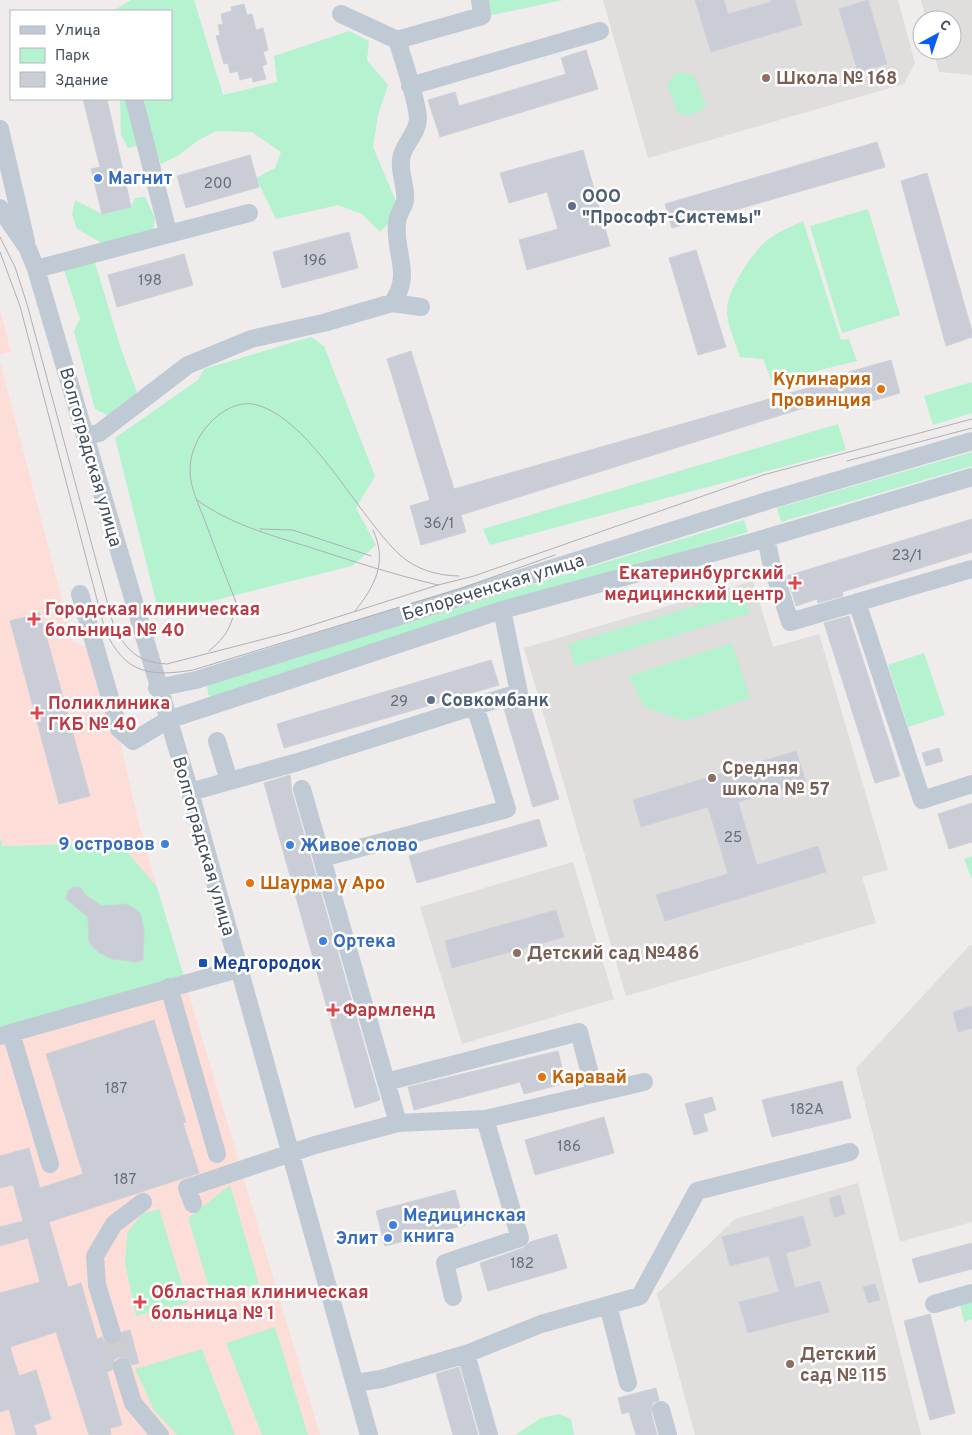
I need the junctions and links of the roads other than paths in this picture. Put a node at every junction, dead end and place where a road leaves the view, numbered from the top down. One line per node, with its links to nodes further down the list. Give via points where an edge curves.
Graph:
1 (480, 0): 4 (street, via 482,16)
2 (342, 14): 4 (street)
3 (600, 31): 5 (street)
4 (397, 40): 5 (street)
5 (410, 86): 13 (street, via 418,118 415,133 408,141 401,160 404,201 396,221 403,274 401,291)
6 (134, 100): 10 (street)
7 (0, 129): 11 (street)
8 (0, 208): 11 (street, Волгоградская улица)
9 (249, 213): 10 (street)
10 (168, 232): 12 (street)
11 (28, 249): 12 (street, Волгоградская улица)
12 (36, 269): 15 (street, Волгоградская улица)
13 (392, 303): 14 (street); 15 (street, via 251,339 188,365 99,433)
14 (421, 307)
15 (85, 436): 23 (street, Волгоградская улица)
16 (972, 442): 23 (street, Белореченская улица, via 770,500 196,680)
17 (972, 477): 18 (street, Белореченская улица)
18 (766, 538): 21 (street, via 790,622); 22 (street, Белореченская улица)
19 (972, 568): 21 (street)
20 (80, 594): 25 (street, Белореченская улица, via 119,729 133,741)
21 (856, 602): 28 (street, via 922,800)
22 (502, 610): 24 (street, via 519,693); 25 (street, Белореченская улица)
23 (158, 688): 25 (street, Волгоградская улица)
24 (475, 706): 27 (street); 31 (street, via 507,809)
25 (168, 720): 30 (street, Волгоградская улица)
26 (217, 741): 27 (street)
27 (229, 781): 30 (street)
28 (972, 784)
29 (302, 789): 31 (street)
30 (190, 792): 32 (street, Волгоградская улица)
31 (322, 858): 35 (street)
32 (238, 969): 33 (street); 42 (street, Волгоградская улица)
33 (169, 987): 34 (street); 41 (street)
34 (6, 1034): 43 (street)
35 (386, 1082): 37 (street, via 579,1032); 39 (street)
36 (644, 1082): 37 (street)
37 (595, 1093): 38 (street)
38 (485, 1119): 39 (street); 47 (street, via 520,1238 445,1263)
39 (398, 1123): 42 (street)
40 (850, 1152): 49 (street, via 697,1191 640,1296)
41 (217, 1154)
42 (289, 1154): 45 (street, via 187,1188); 53 (street, Волгоградская улица)
43 (50, 1164)
44 (143, 1202): 50 (street, via 114,1224 95,1256 97,1285)
45 (193, 1204)
46 (972, 1293): 48 (street)
47 (453, 1297)
48 (934, 1304)
49 (608, 1305): 51 (street, via 541,1324); 54 (street)
50 (112, 1334)
51 (466, 1354): 53 (street, via 381,1379); 58 (street)
52 (122, 1367): 56 (street, via 133,1403)
53 (355, 1383): 57 (street, Волгоградская улица)
54 (628, 1383)
55 (661, 1410): 59 (street)
56 (160, 1435)
57 (369, 1435)
58 (490, 1435)
59 (668, 1435)

